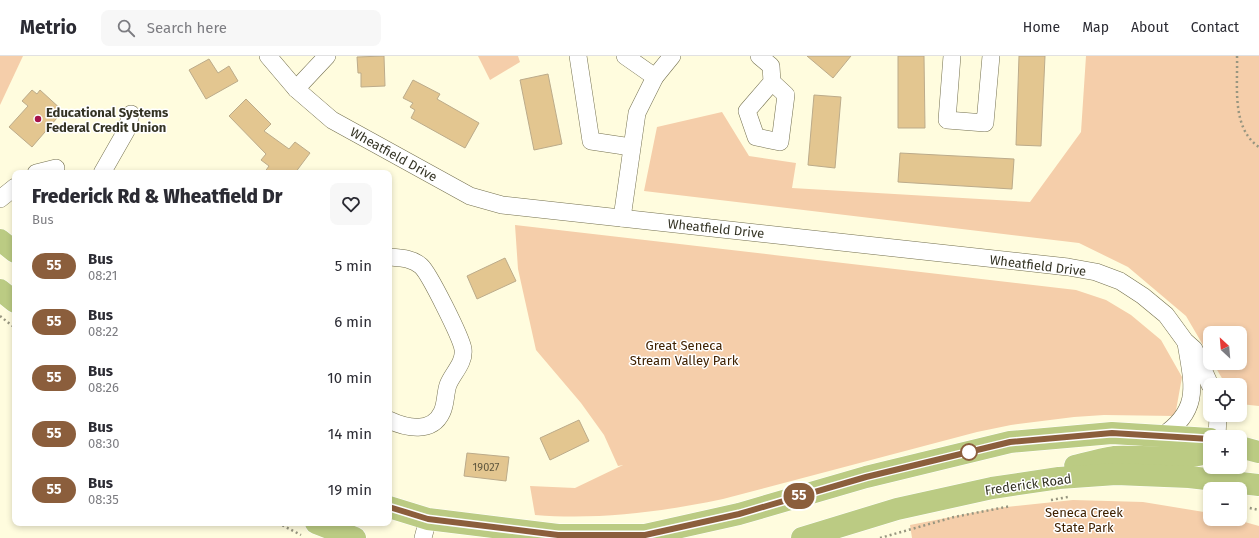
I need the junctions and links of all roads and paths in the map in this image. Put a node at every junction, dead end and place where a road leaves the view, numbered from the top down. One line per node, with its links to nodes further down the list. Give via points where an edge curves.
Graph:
1 (268, 56): 12 (street, Wheatfield Drive)
2 (326, 56): 12 (street)
3 (578, 56): 14 (street, via 591,141)
4 (625, 56): 10 (street)
5 (672, 56): 10 (street)
6 (760, 56): 11 (street, via 771,66)
7 (952, 56): 8 (street, via 947,120 985,123)
8 (991, 56)
9 (1237, 56): 15 (path, via 1238,111 1242,127)
10 (655, 78): 14 (street, via 637,113)
11 (772, 82)
12 (296, 90): 21 (street, Wheatfield Drive, via 332,120 470,196 502,205)
13 (131, 114): 18 (street, via 126,131)
14 (631, 146): 21 (street)
15 (1259, 147)
16 (56, 168): 17 (street)
17 (48, 170)
18 (104, 170)
19 (12, 190): 20 (street)
20 (0, 200)
21 (622, 218): 29 (street, Wheatfield Drive, via 1096,272 1120,281 1143,296 1166,315)
22 (0, 240): 23 (main road)
23 (12, 250)
24 (392, 257): 31 (street, via 412,260 426,271 463,350 461,362 448,385 442,413 433,424 420,428)
25 (0, 290): 26 (main road)
26 (12, 300)
27 (0, 316): 28 (path)
28 (12, 326)
29 (1185, 341): 30 (street, Wheatfield Drive, via 1194,349); 32 (street, Wheatfield Drive, via 1191,380 1189,408 1174,428)
30 (1207, 378)
31 (392, 421)
32 (1162, 436): 33 (main road); 46 (main road, via 1112,433 1010,442 866,477 739,514 645,535 558,535)
33 (1203, 439)
34 (1247, 449): 35 (main road)
35 (1259, 452)
36 (1203, 454): 38 (main road, via 1193,457 1114,457)
37 (1259, 485): 38 (main road, Frederick Road, via 1189,477 1116,474 1059,478)
38 (992, 488): 49 (main road, Frederick Road, via 897,509)
39 (1075, 497): 40 (path)
40 (1045, 500)
41 (1015, 505): 50 (path, via 954,517)
42 (1247, 507): 44 (path)
43 (392, 509): 46 (main road)
44 (1259, 510)
45 (292, 526): 47 (path)
46 (426, 529)
47 (311, 530): 48 (main road)
48 (355, 538)
49 (802, 538)
50 (880, 538)

